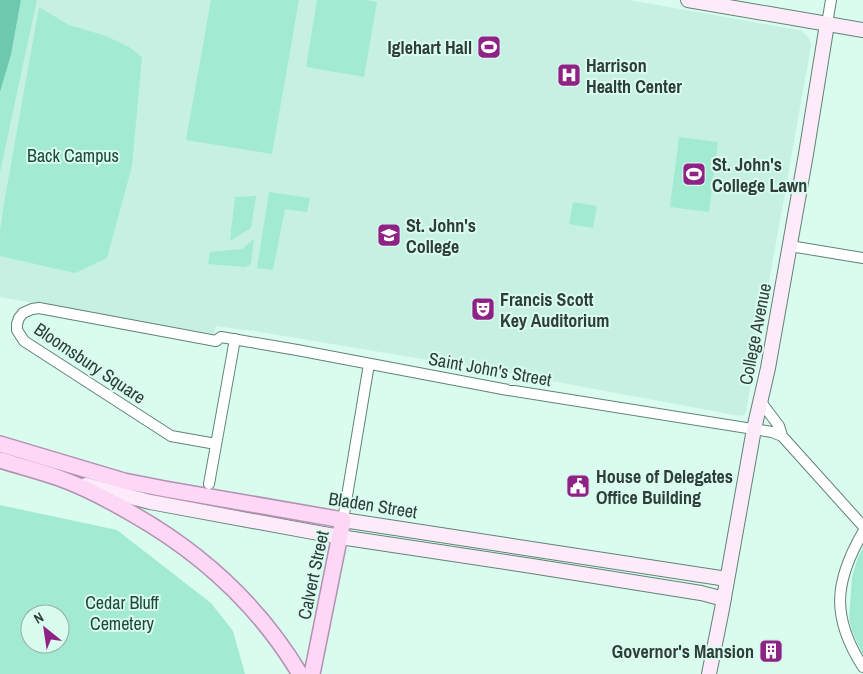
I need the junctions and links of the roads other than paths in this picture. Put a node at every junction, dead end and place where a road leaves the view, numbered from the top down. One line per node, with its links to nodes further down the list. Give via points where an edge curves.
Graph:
1 (688, 0): 3 (main road)
2 (831, 0): 3 (street, College Avenue)
3 (827, 24): 4 (main road); 5 (main road, College Avenue)
4 (863, 30)
5 (790, 246): 6 (street); 10 (main road, College Avenue)
6 (863, 258)
7 (221, 337): 8 (street, Saint John's Street); 14 (street, Bloomsbury Square, via 216,341 38,308 23,313 17,324 24,341 171,436)
8 (235, 339): 9 (street, Saint John's Street); 14 (street)
9 (369, 364): 11 (street, Saint John's Street); 18 (street, Calvert Street)
10 (761, 402): 11 (main road, College Avenue); 12 (street, via 779,426)
11 (754, 429): 12 (street, Saint John's Street); 22 (main road, College Avenue)
12 (782, 436): 19 (street)
13 (0, 444): 15 (main road)
14 (216, 444): 17 (street)
15 (10, 458): 16 (main road); 18 (main road, Bladen Street)
16 (59, 478): 21 (main road, Bladen Street, via 150,502); 26 (main road, via 104,497 156,527 198,557 232,587 276,636)
17 (209, 484)
18 (343, 520): 21 (main road, Calvert Street); 22 (main road, Bladen Street)
19 (863, 526)
20 (863, 532): 24 (street, via 852,550 840,593 842,624)
21 (340, 537): 23 (main road, Bladen Street); 27 (main road, Calvert Street)
22 (727, 579): 23 (main road, College Avenue)
23 (724, 599): 28 (main road, College Avenue)
24 (863, 667): 25 (street)
25 (863, 672)
26 (300, 674)
27 (312, 674)
28 (709, 674)

